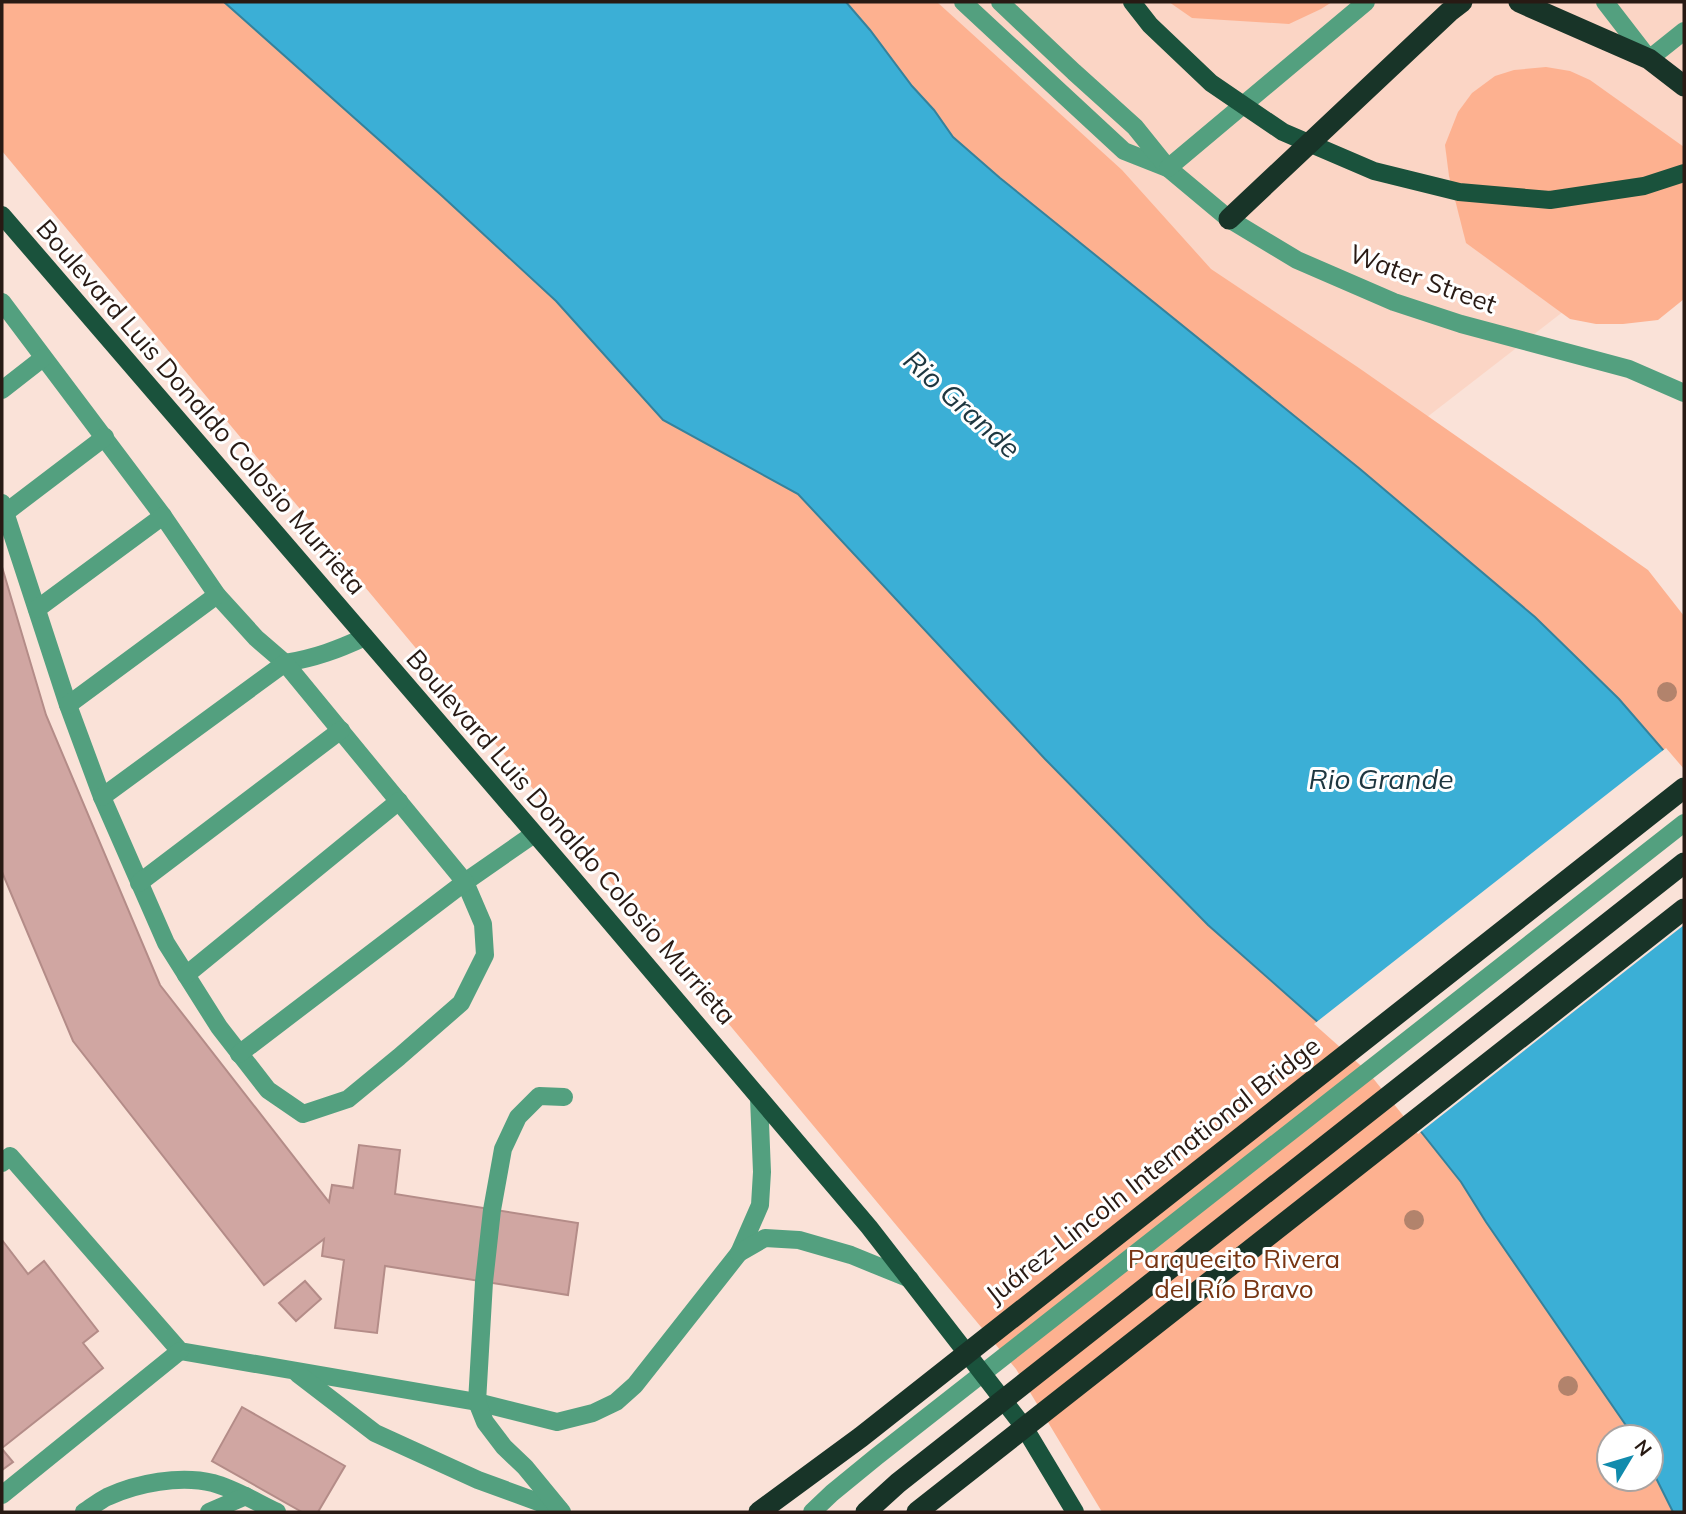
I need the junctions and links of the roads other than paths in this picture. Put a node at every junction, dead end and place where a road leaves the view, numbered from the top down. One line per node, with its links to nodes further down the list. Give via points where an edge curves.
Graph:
1 (963, 2): 11 (street, Water Street, via 1124,151)
2 (1000, 2): 11 (street, Water Street, via 1135,127)
3 (1132, 2): 12 (main road, via 1211,83 1283,132 1374,171 1459,192 1550,200 1644,186)
4 (1366, 2): 11 (street)
5 (1462, 2): 14 (highway)
6 (1519, 2): 9 (highway)
7 (1605, 2): 9 (street)
8 (1684, 32): 9 (street)
9 (1649, 59): 10 (highway)
10 (1684, 86)
11 (1168, 168): 14 (street, Water Street)
12 (1684, 173)
13 (2, 215): 24 (main road, Boulevard Luis Donaldo Colosio Murrieta)
14 (1229, 219): 18 (street, Water Street, via 1297,260 1394,302 1629,369)
15 (2, 302): 16 (street)
16 (43, 358): 17 (street); 19 (street)
17 (2, 390)
18 (1684, 393)
19 (105, 437): 20 (street); 21 (street)
20 (4, 508): 23 (street)
21 (163, 516): 22 (street); 23 (street)
22 (217, 595): 25 (street); 26 (street)
23 (37, 610): 26 (street)
24 (365, 637): 25 (street, via 310,659); 32 (main road, Boulevard Luis Donaldo Colosio Murrieta)
25 (285, 663): 27 (street); 29 (street)
26 (68, 705): 29 (street)
27 (341, 730): 30 (street); 35 (street)
28 (1684, 788): 54 (highway, Juárez-Lincoln International Bridge, via 861,1437)
29 (102, 797): 35 (street)
30 (399, 801): 34 (street); 37 (street)
31 (1684, 823): 55 (street)
32 (534, 834): 34 (street); 40 (main road, Boulevard Luis Donaldo Colosio Murrieta)
33 (1684, 863): 56 (highway)
34 (465, 882): 38 (street); 38 (street, via 483,924 485,955 461,1003 348,1099 303,1114 268,1090)
35 (139, 883): 37 (street)
36 (1684, 909): 50 (highway)
37 (186, 975): 38 (street)
38 (239, 1054)
39 (564, 1097): 46 (street, via 539,1096 518,1116 503,1149 484,1282)
40 (759, 1098): 42 (street, via 760,1205); 43 (main road, Boulevard Luis Donaldo Colosio Murrieta)
41 (2, 1163): 44 (street, via 10,1156)
42 (739, 1253): 43 (street, via 765,1238 799,1240); 46 (street, via 635,1385 616,1402 557,1423)
43 (910, 1279): 57 (main road, Boulevard Luis Donaldo Colosio Murrieta, via 1024,1427)
44 (180, 1351): 45 (street); 47 (street)
45 (296, 1372): 46 (street); 49 (street, via 375,1433 478,1480)
46 (477, 1402): 49 (street, via 504,1447)
47 (2, 1495)
48 (246, 1496): 51 (street, via 213,1483 182,1479 149,1483 107,1497); 52 (street); 53 (street)
49 (561, 1511)
50 (918, 1511)
51 (84, 1512)
52 (209, 1512)
53 (277, 1512)
54 (759, 1512)
55 (812, 1512)
56 (866, 1512)
57 (1075, 1512)

